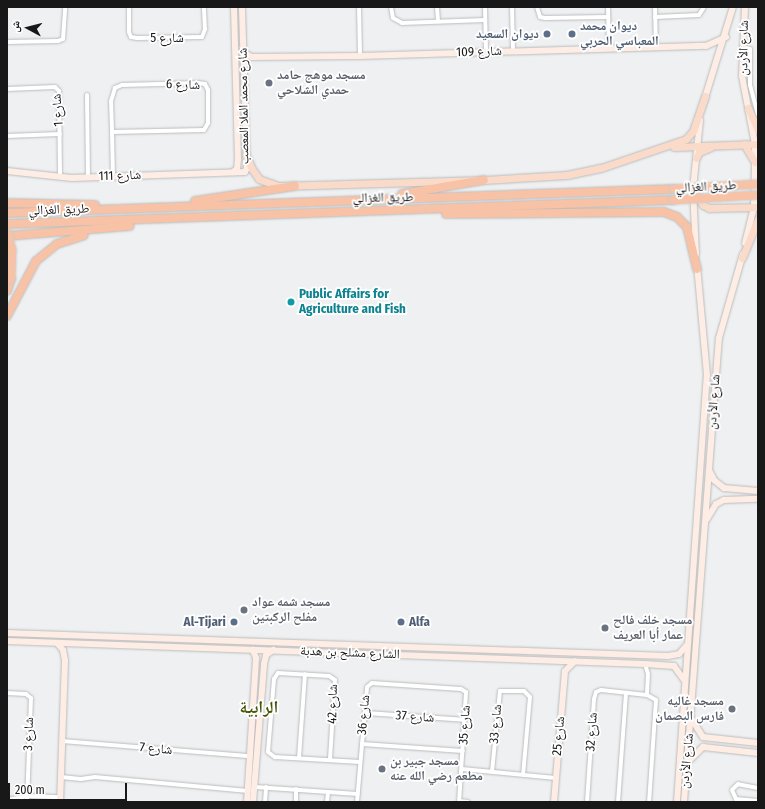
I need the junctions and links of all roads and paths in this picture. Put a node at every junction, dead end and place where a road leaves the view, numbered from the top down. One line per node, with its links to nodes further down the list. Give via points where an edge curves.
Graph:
1 (64, 7): 22 (street, via 63,39)
2 (129, 7): 3 (street, شارع 5, via 129,32 131,37 137,38 202,37 205,29)
3 (204, 7)
4 (234, 7): 43 (street, شارع محمد الملا المعصب)
5 (242, 7): 29 (street, شارع محمد الملا المعصب)
6 (359, 7): 30 (street)
7 (391, 7): 20 (street, via 391,15 398,22)
8 (437, 7): 20 (street)
9 (485, 7): 19 (street)
10 (512, 7): 27 (street)
11 (537, 7): 17 (street, via 540,17 545,18)
12 (608, 7): 17 (street)
13 (655, 7): 18 (street)
14 (704, 7): 18 (street, via 699,15)
15 (733, 7): 21 (street, شارع الأردن)
16 (745, 7): 25 (street, شارع الأردن)
17 (608, 17): 26 (street)
18 (656, 17): 24 (street)
19 (485, 20): 20 (street); 28 (street)
20 (438, 21)
21 (726, 37): 23 (street, شارع 109); 32 (street, شارع الأردن)
22 (7, 42)
23 (706, 46): 24 (street, شارع 109); 32 (street, via 716,51)
24 (656, 47): 26 (street, شارع 109)
25 (742, 47): 37 (street, شارع الأردن, via 742,76); 38 (street, via 750,49 750,86)
26 (609, 48): 27 (street, شارع 109)
27 (513, 50): 28 (street, شارع 109)
28 (486, 51): 30 (street, شارع 109)
29 (244, 53): 31 (street, شارع 109); 33 (street, شارع محمد الملا المعصب)
30 (360, 56): 31 (street, شارع 109)
31 (252, 57): 33 (street)
32 (718, 62): 36 (street, شارع الأردن)
33 (244, 63): 44 (street, شارع محمد الملا المعصب)
34 (7, 88): 41 (street, شارع 1, via 57,88)
35 (87, 95): 57 (street)
36 (705, 96): 47 (street, شارع الأردن); 49 (main road, via 690,136)
37 (748, 108): 39 (main road); 46 (street, شارع الأردن)
38 (758, 114)
39 (758, 130)
40 (112, 132): 40 (street, شارع 6, via 112,92 118,86 198,83 205,84 208,90 208,123 204,130); 55 (street, شارع 6)
41 (60, 134): 42 (street, شارع 1); 56 (street, شارع 1)
42 (7, 136)
43 (237, 137): 44 (street); 54 (street, شارع محمد الملا المعصب, via 238,166)
44 (246, 137): 50 (street, شارع محمد الملا المعصب)
45 (744, 144): 46 (main road); 48 (main road); 52 (main road)
46 (756, 144): 52 (street, شارع الأردن)
47 (697, 145): 48 (main road); 49 (main road); 51 (street, شارع الأردن)
48 (721, 145): 51 (main road, via 703,149)
49 (665, 147): 58 (main road, via 601,168 567,175)
50 (246, 156): 54 (street, شارع محمد الملا المعصب, via 246,170); 60 (main road, via 262,181 272,185)
51 (696, 158): 61 (street, شارع الأردن)
52 (755, 162): 66 (street, شارع الأردن)
53 (7, 171): 56 (street, شارع 111)
54 (233, 172): 55 (street, شارع 111)
55 (113, 175): 57 (street, شارع 111)
56 (60, 176): 57 (street, شارع 111)
57 (88, 177)
58 (484, 180): 60 (main road); 63 (highway)
59 (758, 184): 63 (highway, طريق الغزالي, bridge)
60 (295, 186): 65 (highway, via 199,199)
61 (693, 189): 66 (main road, via 702,205 709,208); 77 (street, شارع الأردن)
62 (758, 195): 69 (highway, طريق الغزالي, bridge)
63 (388, 198): 65 (highway, طريق الغزالي)
64 (7, 203): 67 (highway, via 73,203)
65 (182, 205): 67 (highway, طريق الغزالي)
66 (756, 207): 76 (street, شارع الأردن)
67 (133, 208): 68 (highway, طريق الغزالي)
68 (7, 212)
69 (381, 212): 71 (highway, طريق الغزالي); 77 (highway, via 514,215 664,212 677,217 687,227)
70 (758, 219): 76 (main road)
71 (169, 220): 72 (highway, طريق الغزالي); 73 (highway)
72 (7, 224)
73 (112, 228): 75 (highway); 79 (highway, via 66,240 47,251 27,274)
74 (7, 232): 78 (highway, bridge, via 12,250 11,279)
75 (7, 236)
76 (742, 258): 81 (street, شارع الأردن, via 719,338)
77 (697, 269): 80 (street, شارع الأردن, via 706,349)
78 (7, 290)
79 (7, 316)
80 (705, 402): 81 (street, via 712,402); 86 (street, شارع الأردن)
81 (712, 424): 82 (street, شارع الأردن)
82 (709, 469): 83 (street, via 714,480 724,488); 85 (street, شارع الأردن)
83 (758, 491)
84 (758, 500): 85 (street, via 724,500 712,509)
85 (705, 525): 87 (street, شارع الأردن)
86 (695, 547): 87 (street, via 695,573 698,575); 94 (street, شارع الأردن)
87 (702, 571): 115 (street, شارع الأردن)
88 (7, 633): 89 (street, الشارع مشلح بن هدبة)
89 (212, 640): 90 (street, الشارع مشلح بن هدبة); 95 (street, via 214,644)
90 (225, 640): 96 (street, via 222,645); 99 (street, الشارع مشلح بن هدبة)
91 (7, 641): 92 (street, الشارع مشلح بن هدبة)
92 (58, 644): 93 (street, الشارع مشلح بن هدبة); 102 (street)
93 (74, 644): 95 (street, الشارع مشلح بن هدبة); 102 (street, via 68,650)
94 (688, 644): 100 (street, الشارع مشلح بن هدبة, via 678,654); 109 (street, شارع الأردن)
95 (210, 648): 96 (street, الشارع مشلح بن هدبة)
96 (225, 649): 97 (street, الشارع مشلح بن هدبة)
97 (253, 650): 98 (street, الشارع مشلح بن هدبة); 117 (street, via 256,658)
98 (273, 650): 101 (street, الشارع مشلح بن هدبة); 118 (street, via 266,655 264,664)
99 (490, 650): 100 (street, الشارع مشلح بن هدبة); 101 (street, via 486,654)
100 (668, 656): 106 (street, via 673,661)
101 (490, 659): 103 (street, الشارع مشلح بن هدبة)
102 (65, 660): 119 (street)
103 (556, 661): 104 (street, الشارع مشلح بن هدبة); 107 (street)
104 (574, 662): 105 (street, الشارع مشلح بن هدبة); 107 (street)
105 (645, 664): 106 (street, الشارع مشلح بن هدبة); 112 (street, via 648,674)
106 (668, 665): 109 (street, via 680,671)
107 (565, 671): 133 (street, شارع 25)
108 (305, 674): 125 (street); 125 (street, شارع 42, via 281,672 275,675 268,748 275,757); 126 (street, شارع 42, via 332,677 336,683)
109 (685, 682): 159 (street, شارع الأردن)
110 (7, 693): 141 (street, شارع 3, via 26,694 31,698)
111 (626, 693): 112 (street, شارع 32); 156 (street, شارع 32, via 601,690 596,692); 157 (street)
112 (647, 695): 158 (street, via 654,698 656,705)
113 (467, 696): 114 (street, شارع 36, via 461,689 370,683 367,687); 116 (street, شارع 35)
114 (364, 713): 116 (street, شارع 37); 121 (street, شارع 36)
115 (691, 718): 120 (street, via 703,737); 128 (street, شارع الأردن)
116 (465, 720): 122 (street, شارع 35)
117 (252, 722): 118 (street, via 256,720); 124 (street)
118 (259, 723): 134 (street)
119 (62, 741): 124 (street, شارع 7); 132 (street)
120 (758, 743)
121 (362, 744): 122 (street); 127 (street, شارع 36)
122 (463, 751): 129 (street, شارع 35)
123 (758, 752): 128 (street, via 702,747)
124 (250, 756): 138 (street)
125 (299, 758): 126 (street, شارع 42)
126 (330, 759): 127 (street, شارع 42)
127 (360, 762): 140 (street, شارع 36)
128 (687, 763): 160 (street, شارع الأردن)
129 (462, 769): 130 (street); 153 (street, شارع 35)
130 (492, 772): 131 (street); 131 (street, شارع 33, via 500,691 524,691 530,697)
131 (524, 775): 133 (street)
132 (61, 777): 138 (street, via 95,777); 144 (street)
133 (556, 778): 155 (street, شارع 25)
134 (255, 787): 135 (street); 148 (street)
135 (266, 787): 137 (street); 149 (street)
136 (758, 788): 145 (street, via 738,784 732,790 736,799)
137 (296, 790): 139 (street); 150 (street)
138 (248, 791): 147 (street)
139 (328, 792): 140 (street); 151 (street)
140 (358, 794): 152 (street, شارع 36)
141 (27, 796): 142 (street, شارع 3); 144 (street, شارع 3); 146 (street, شارع 3)
142 (19, 799): 143 (street, شارع 3); 146 (street, شارع 3)
143 (7, 800)
144 (60, 800)
145 (758, 801)
146 (26, 802)
147 (247, 802)
148 (254, 802)
149 (265, 802)
150 (296, 802)
151 (327, 802)
152 (357, 802)
153 (459, 802): 154 (street)
154 (468, 802)
155 (554, 802)
156 (587, 802)
157 (618, 802)
158 (649, 802)
159 (677, 802)
160 (684, 802)

